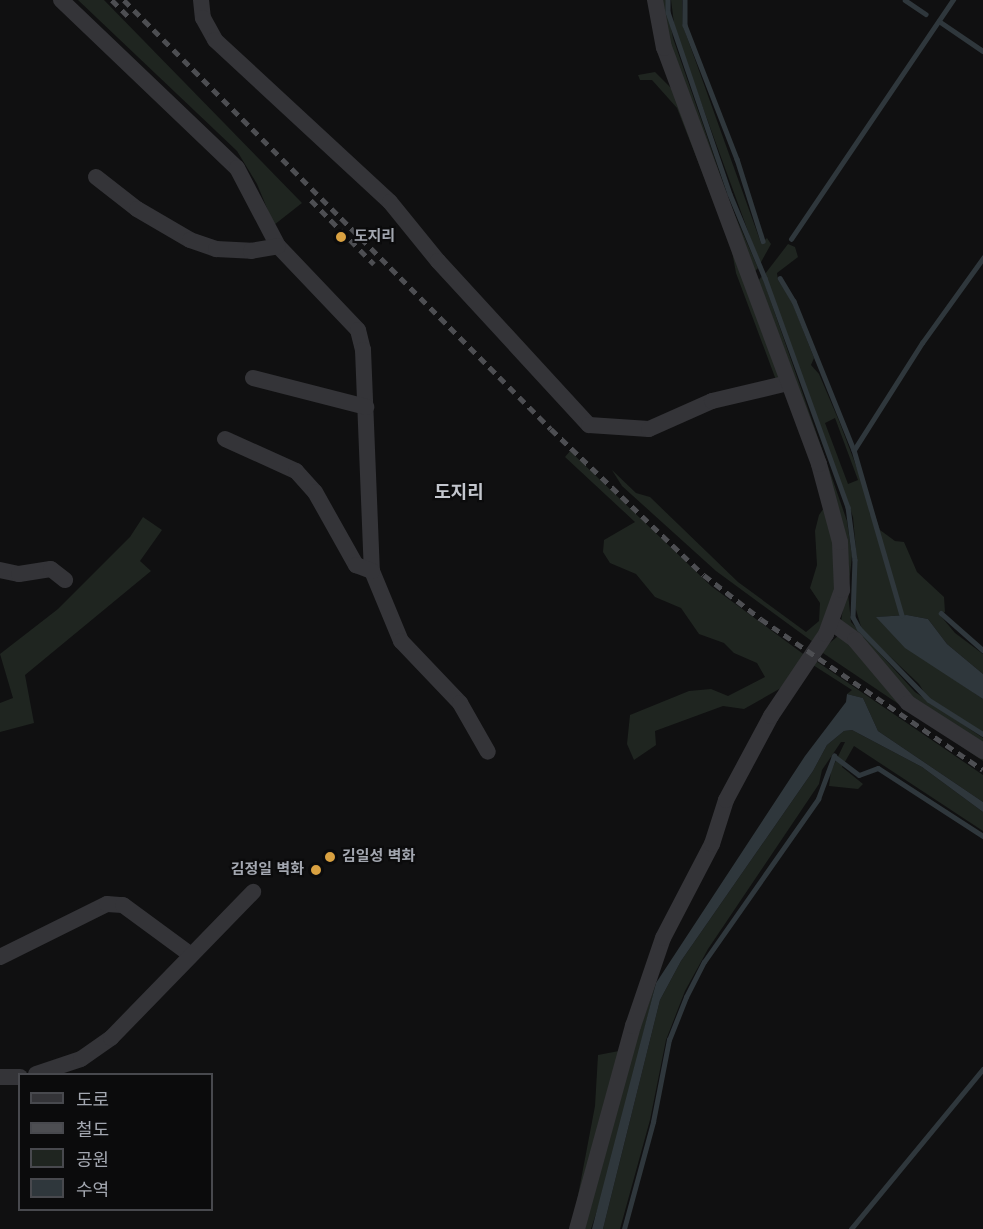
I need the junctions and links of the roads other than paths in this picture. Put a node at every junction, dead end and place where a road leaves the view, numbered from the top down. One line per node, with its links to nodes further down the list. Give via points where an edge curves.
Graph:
1 (61, 0): 5 (street, via 237,168)
2 (201, 0): 7 (street, via 203,18 215,40 390,202 438,261 589,425 649,429 712,401)
3 (655, 0): 7 (street, via 664,48)
4 (96, 177): 5 (street, via 137,209 190,240 216,249 251,251)
5 (278, 246): 8 (street, via 358,330)
6 (253, 378): 8 (street)
7 (788, 383): 13 (street, via 819,464 840,542 842,590)
8 (366, 407): 11 (street)
9 (225, 439): 11 (street, via 296,471 315,492 356,565)
10 (0, 570): 12 (street, via 19,574 51,569)
11 (372, 571): 15 (street, via 401,641 460,703)
12 (65, 580)
13 (832, 622): 14 (street, via 855,640 908,702); 22 (street, via 771,716 726,800 712,844 663,938 630,1036)
14 (983, 751)
15 (488, 752)
16 (253, 892): 17 (street)
17 (191, 955): 18 (street, via 123,905 107,904); 19 (street, via 111,1038 81,1059)
18 (0, 957)
19 (39, 1073)
20 (0, 1077): 21 (street)
21 (18, 1077)
22 (577, 1229)

